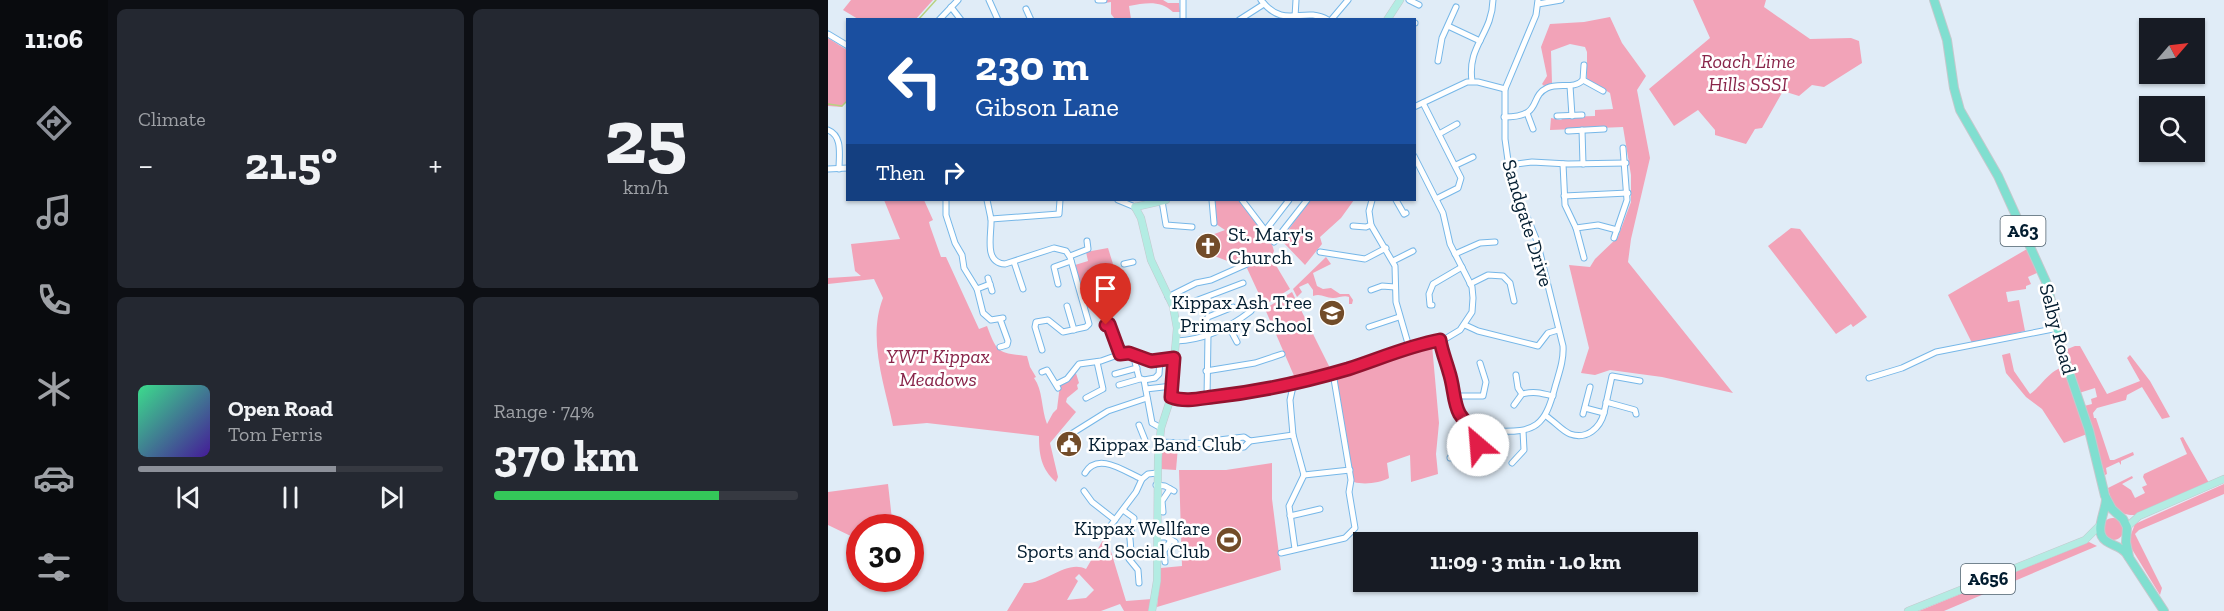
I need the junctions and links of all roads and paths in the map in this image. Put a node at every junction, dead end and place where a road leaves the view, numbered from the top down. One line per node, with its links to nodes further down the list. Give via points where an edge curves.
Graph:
1 (958, 0): 16 (street)
2 (989, 0): 23 (street)
3 (1098, 0): 4 (street)
4 (1104, 0)
5 (1183, 0): 25 (street)
6 (1296, 0): 19 (street)
7 (1348, 0): 28 (street)
8 (1400, 0): 29 (main road)
9 (1409, 0): 15 (street)
10 (1493, 0): 32 (street, via 1492,18)
11 (1561, 0): 14 (street)
12 (1934, 0): 126 (highway, Selby Road / A63, via 1943,25 1960,110 1998,176 2043,275)
13 (1263, 2): 19 (street, via 1279,15); 26 (street)
14 (1538, 2): 39 (street, Sandgate Drive)
15 (1419, 5)
16 (951, 7): 21 (street); 22 (street)
17 (1456, 7): 30 (street)
18 (1026, 9): 24 (street)
19 (1295, 17): 20 (street)
20 (1310, 17): 27 (street)
21 (941, 18)
22 (959, 18)
23 (997, 18)
24 (1030, 18)
25 (1183, 18)
26 (1242, 18)
27 (1326, 18)
28 (1332, 18)
29 (1388, 18)
30 (1448, 26): 32 (street); 34 (street)
31 (828, 34): 33 (street)
32 (1480, 41): 37 (street, via 1471,60)
33 (846, 45)
34 (1438, 60)
35 (1584, 64): 36 (street)
36 (1583, 80): 38 (street); 40 (street)
37 (1472, 81): 39 (street); 41 (street)
38 (1570, 86): 43 (street, via 1545,89); 46 (street)
39 (1505, 89): 47 (street, Sandgate Drive)
40 (1603, 91)
41 (1423, 103): 42 (street); 54 (street)
42 (1416, 106)
43 (1527, 114): 47 (street); 49 (street)
44 (1582, 115): 46 (street)
45 (1557, 116): 46 (street)
46 (1572, 116)
47 (1504, 117): 62 (street, Sandgate Drive)
48 (1457, 124): 54 (street)
49 (1533, 129)
50 (1604, 129): 52 (street)
51 (828, 130): 65 (street, via 838,139)
52 (1582, 130): 53 (street); 60 (street)
53 (1568, 131)
54 (1439, 134): 61 (street)
55 (1623, 148): 58 (street)
56 (1473, 157): 61 (street)
57 (1416, 160): 68 (street)
58 (1626, 163): 60 (street); 66 (street)
59 (1563, 164): 60 (street); 62 (street); 67 (street)
60 (1583, 164)
61 (1456, 165): 68 (street, via 1460,186)
62 (1509, 165): 128 (street, Sandgate Drive, via 1516,193 1538,241)
63 (846, 168): 65 (street)
64 (828, 169): 65 (street)
65 (839, 169)
66 (1628, 193): 67 (street); 89 (street)
67 (1564, 196): 88 (street)
68 (1436, 199): 97 (street)
69 (946, 201): 111 (street, via 946,215 964,268)
70 (987, 201): 83 (street)
71 (1060, 201): 83 (street, via 1059,214)
72 (1123, 201): 81 (street)
73 (1159, 201): 81 (main road)
74 (1164, 201): 87 (street, via 1166,225)
75 (1212, 201): 84 (street)
76 (1243, 201): 90 (street)
77 (1288, 201): 90 (street)
78 (1306, 201): 90 (street, via 1274,242)
79 (1372, 201): 85 (street)
80 (1397, 201): 82 (street)
81 (1141, 205): 114 (main road, via 1151,260)
82 (1406, 213)
83 (991, 219): 101 (street, via 992,257 1000,264)
84 (1214, 223)
85 (1371, 225): 86 (street); 94 (street)
86 (1353, 226)
87 (1192, 227)
88 (1576, 228): 89 (street, via 1598,225); 99 (street)
89 (1617, 230): 91 (street)
90 (1265, 231)
91 (1614, 238)
92 (1087, 241): 98 (street, via 1088,249)
93 (1495, 242): 97 (street, via 1480,243)
94 (1386, 248): 96 (street, via 1365,259); 100 (street)
95 (1413, 251): 100 (street)
96 (1320, 252)
97 (1455, 254): 105 (street)
98 (1071, 258): 101 (street, via 1064,249 1056,248); 107 (street, via 1054,267); 127 (street, via 1088,326)
99 (1584, 258)
100 (1393, 261): 110 (street)
101 (1014, 262): 112 (street)
102 (1133, 262): 103 (street)
103 (1124, 264)
104 (1247, 264): 114 (street)
105 (1462, 267): 108 (street); 116 (street, via 1435,282 1429,294)
106 (1243, 283): 119 (street)
107 (1058, 284)
108 (1470, 284): 115 (street, via 1488,274 1503,276 1510,283); 123 (street, via 1473,305)
109 (990, 285): 111 (street)
110 (1395, 286): 113 (street); 121 (street)
111 (978, 289): 133 (street, via 985,315 991,320 1002,319 1008,341 1007,348)
112 (1023, 289)
113 (1371, 290)
114 (1168, 297): 119 (main road)
115 (1514, 301)
116 (1432, 305)
117 (1067, 306): 127 (street)
118 (1233, 307): 129 (street, via 1207,318)
119 (1174, 309): 130 (main road)
120 (1251, 311): 124 (street)
121 (1399, 317): 125 (street); 134 (street)
122 (1110, 323): 136 (street)
123 (1465, 325): 128 (street, via 1538,346 1548,333); 131 (street)
124 (1229, 327): 129 (street); 132 (street)
125 (1369, 327)
126 (2058, 328): 147 (street, via 1936,352); 188 (highway, Selby Road / A63)
127 (1074, 330): 135 (street, via 1061,332 1048,320 1036,322)
128 (1558, 330): 157 (street, Sandgate Drive, via 1563,357)
129 (1208, 335): 130 (street); 142 (street)
130 (1176, 340): 138 (main road)
131 (1440, 340): 134 (street); 156 (street)
132 (1237, 342)
133 (1000, 347)
134 (1409, 347): 144 (street)
135 (1042, 350)
136 (1120, 354): 139 (street); 140 (street)
137 (1282, 354): 142 (street)
138 (1174, 358): 139 (street); 152 (main road)
139 (1160, 360): 148 (street, via 1159,374)
140 (1097, 362): 143 (street, via 1079,364 1057,386 1047,370); 159 (street, via 1103,389)
141 (1480, 363): 156 (street, via 1486,379 1483,396)
142 (1206, 371): 161 (street)
143 (1042, 372)
144 (1333, 372): 150 (street); 180 (street)
145 (1115, 374): 148 (street, via 1136,365)
146 (1516, 375): 155 (street)
147 (1869, 378)
148 (1142, 380): 151 (street); 154 (street)
149 (1640, 381): 162 (street, via 1612,375)
150 (1294, 382): 161 (street); 172 (street, via 1290,400)
151 (1119, 385)
152 (1172, 386): 154 (street); 158 (main road)
153 (1590, 387): 165 (street, via 1584,411)
154 (1146, 389): 160 (street)
155 (1522, 394): 157 (street); 163 (street)
156 (1453, 396): 169 (street, via 1462,419)
157 (1553, 396): 166 (street, Sandgate Drive)
158 (1171, 397): 161 (street); 168 (main road)
159 (1086, 398)
160 (1147, 398): 168 (street); 174 (street, via 1108,411)
161 (1207, 398)
162 (1606, 402): 164 (street); 165 (street)
163 (1514, 405)
164 (1636, 411)
165 (1604, 413): 166 (street, via 1602,423 1591,432 1573,435)
166 (1546, 416): 170 (street)
167 (1139, 425): 171 (street)
168 (1158, 427): 171 (street); 176 (main road)
169 (1480, 429): 170 (street); 178 (street, via 1474,452)
170 (1523, 431): 179 (street, via 1524,450)
171 (1142, 433): 173 (street)
172 (1293, 435): 175 (street); 183 (street)
173 (1145, 440)
174 (1060, 441)
175 (1250, 441): 177 (street, via 1245,437); 177 (street, via 1244,447 1220,449)
176 (1159, 442): 177 (street); 182 (main road)
177 (1211, 444)
178 (1450, 458)
179 (1512, 464)
180 (1350, 470): 183 (street); 202 (street, via 1348,492 1355,522 1352,533)
181 (1085, 473): 184 (street, via 1091,465 1101,462)
182 (1157, 473): 184 (street); 186 (main road)
183 (1304, 476): 193 (street, via 1289,506)
184 (1142, 479): 190 (street)
185 (2224, 479): 192 (main road)
186 (1156, 485): 191 (street, via 1172,490 1162,501); 199 (main road)
187 (1084, 491): 195 (street)
188 (2105, 496): 194 (highway, Selby Road / A63); 196 (highway, Selby Road / A63)
189 (1320, 509): 193 (street)
190 (1123, 510): 195 (street); 206 (street, via 1137,522 1129,538 1134,544 1129,561 1138,570)
191 (1163, 512)
192 (2144, 514): 194 (main road); 197 (main road)
193 (1290, 516): 202 (street)
194 (2118, 516): 196 (highway, via 2109,516); 197 (highway)
195 (1115, 520): 198 (street)
196 (2101, 523): 200 (main road, A656); 201 (highway, via 2100,534)
197 (2126, 532): 201 (highway); 204 (highway)
198 (1105, 533)
199 (1157, 537): 205 (street, via 1173,541 1164,551); 207 (main road, via 1157,582)
200 (2085, 540): 201 (main road, A656); 208 (main road, A656)
201 (2110, 542): 204 (highway)
202 (1295, 549): 203 (street)
203 (1281, 553)
204 (2129, 557): 209 (highway)
205 (1165, 562)
206 (1139, 583)
207 (1152, 611)
208 (1908, 611)
209 (2164, 611)

